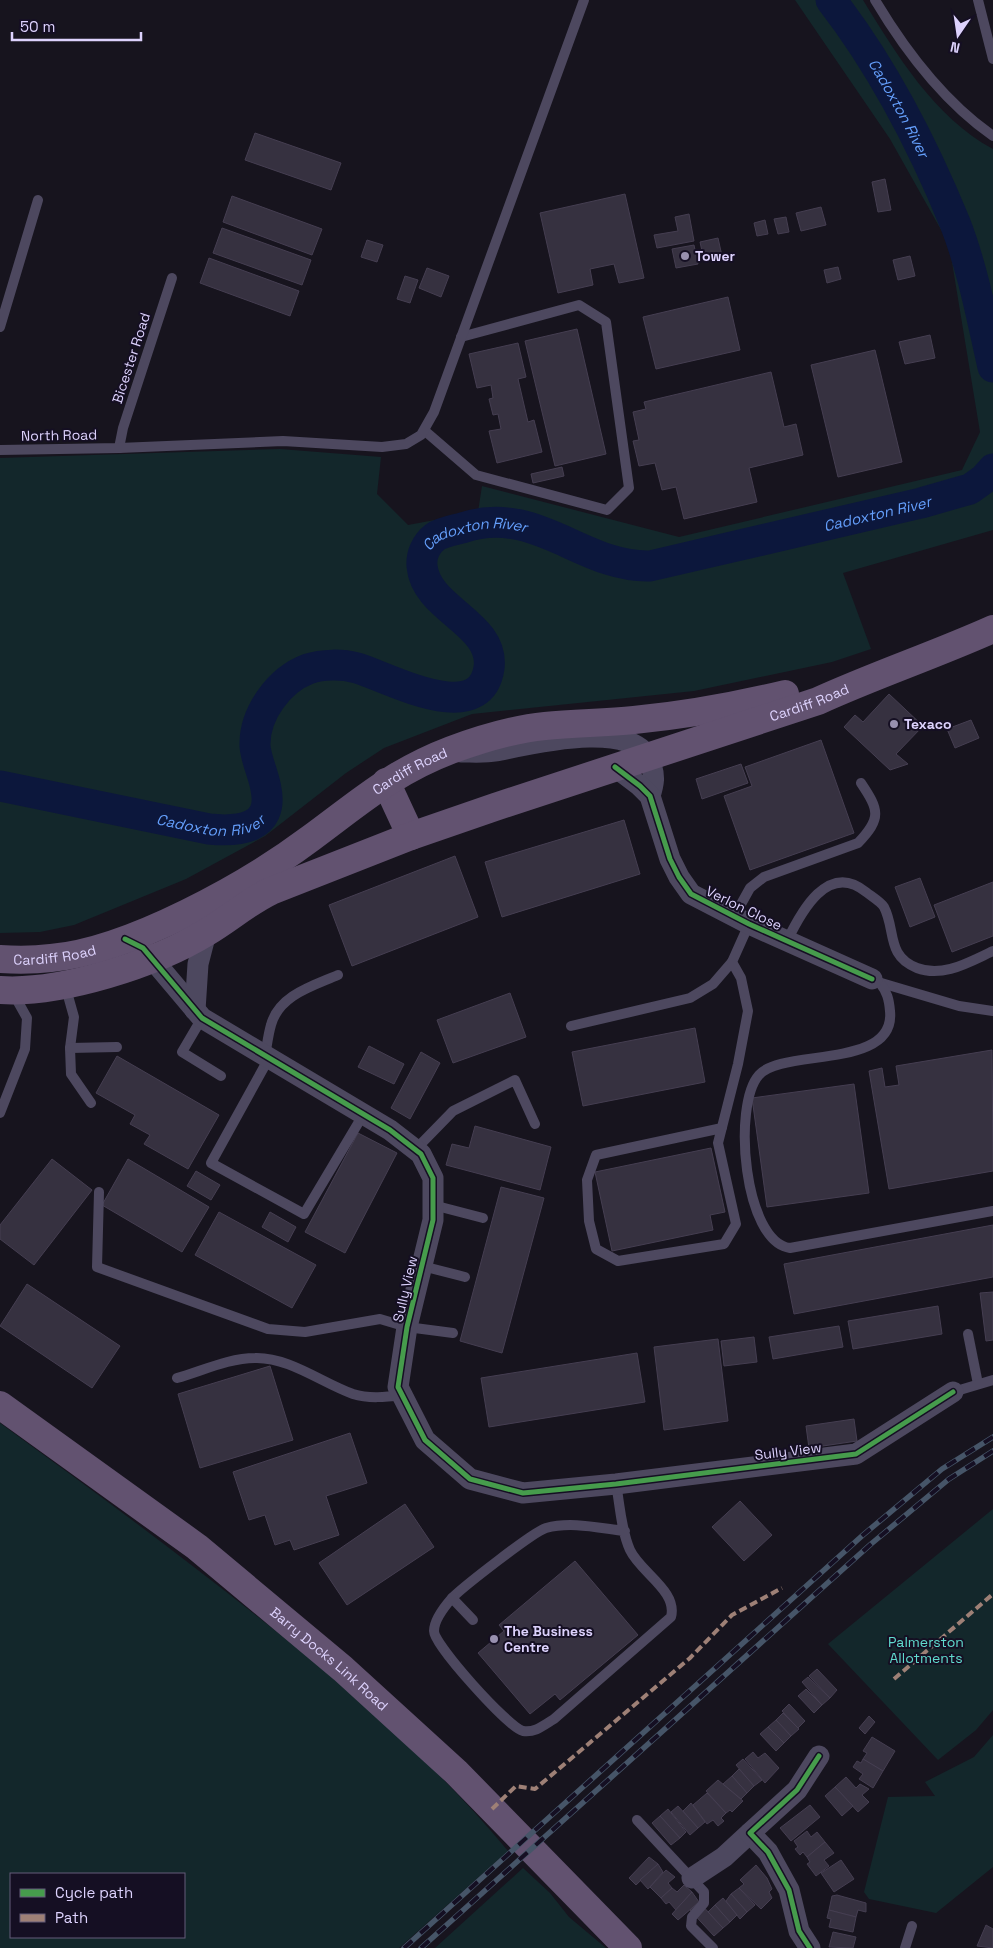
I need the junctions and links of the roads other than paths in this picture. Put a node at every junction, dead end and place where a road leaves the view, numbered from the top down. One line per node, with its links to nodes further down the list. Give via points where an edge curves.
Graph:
1 (584, 0): 9 (lane)
2 (875, 0): 5 (lane, via 912,56 938,87)
3 (978, 0): 4 (lane)
4 (993, 59)
5 (993, 136)
6 (38, 200): 8 (lane)
7 (172, 278): 11 (lane, Bicester Road)
8 (0, 327)
9 (461, 337): 10 (lane); 10 (lane, via 579,305 606,322 629,488 607,510 476,476)
10 (425, 431): 11 (lane, North Road, via 406,444 382,447 283,441)
11 (119, 448): 12 (lane, North Road)
12 (0, 450)
13 (993, 629): 14 (main road, Cardiff Road)
14 (859, 682): 15 (main road, Cardiff Road, via 815,686 691,713 510,731); 16 (main road, Cardiff Road, via 818,701)
15 (446, 752): 16 (street, via 493,751 562,738 613,738 630,740); 18 (main road, Cardiff Road, via 416,764)
16 (648, 756): 17 (main road, Cardiff Road); 20 (street, Verlon Close, via 656,780)
17 (615, 767): 20 (street); 21 (main road, Cardiff Road)
18 (386, 782): 21 (main road); 24 (main road, Cardiff Road, via 294,851 244,882 170,920)
19 (861, 783): 22 (lane, via 875,805 875,817 869,832 858,844 764,877 750,888)
20 (650, 796): 22 (street, Verlon Close, via 679,878 691,894)
21 (411, 836): 23 (main road, Cardiff Road, via 256,898)
22 (742, 919): 25 (street, Verlon Close); 29 (lane)
23 (206, 932): 28 (main road, Cardiff Road); 35 (street, via 198,964)
24 (124, 939): 27 (main road, Cardiff Road, via 101,948 51,958); 28 (street, Sully View, via 143,948)
25 (787, 941): 26 (lane, via 802,910 819,892 838,882 858,886 883,906 897,955 916,968 938,972); 31 (street, Verlon Close)
26 (993, 952)
27 (0, 959)
28 (152, 959): 32 (main road, Cardiff Road); 35 (street, Sully View)
29 (732, 962): 36 (lane, via 713,984 690,998); 45 (lane, via 742,978 748,1011)
30 (338, 975): 39 (lane, via 296,993 276,1012 271,1024)
31 (876, 981): 34 (lane, via 959,1006); 49 (lane, via 888,994 891,1021 887,1032 877,1041 848,1052 772,1067 760,1073 753,1083 744,1118 746,1160 757,1215 773,1241 781,1247 790,1248)
32 (65, 984): 33 (main road, Cardiff Road); 38 (lane, via 74,1017)
33 (6, 990): 42 (lane, via 27,1018 25,1049)
34 (993, 1011)
35 (198, 1014): 39 (street, Sully View); 40 (lane, via 182,1052)
36 (571, 1026)
37 (117, 1046): 38 (lane)
38 (70, 1048): 41 (lane, via 70,1074)
39 (267, 1057): 43 (street, Sully View); 43 (lane, via 211,1163 304,1214)
40 (221, 1076)
41 (91, 1104)
42 (0, 1113)
43 (364, 1115): 46 (street, Sully View)
44 (534, 1124): 46 (lane, via 515,1080 453,1111)
45 (722, 1128): 45 (lane, via 718,1143 736,1224 724,1244 618,1261 596,1249 589,1221 587,1180 596,1155)
46 (415, 1150): 48 (street, Sully View, via 421,1154 433,1178)
47 (99, 1192): 53 (lane, via 97,1267 268,1329 305,1332 380,1318)
48 (433, 1205): 50 (lane); 51 (street, Sully View, via 433,1220)
49 (993, 1211)
50 (483, 1218)
51 (422, 1266): 52 (lane); 53 (street, Sully View)
52 (465, 1277)
53 (407, 1326): 54 (lane); 60 (street, Sully View, via 398,1387)
54 (453, 1333)
55 (968, 1334): 58 (lane)
56 (177, 1378): 60 (lane, via 240,1359 257,1358 280,1362 353,1394 367,1397)
57 (993, 1380): 58 (lane)
58 (978, 1384): 59 (lane)
59 (953, 1392): 62 (street, Sully View, via 856,1454)
60 (402, 1395): 62 (street, Sully View, via 424,1440 470,1479 523,1494)
61 (0, 1405): 71 (main road, Barry Docks Link Road, via 197,1547 343,1669 456,1772)
62 (616, 1484): 63 (lane)
63 (625, 1530): 64 (lane, via 564,1524 543,1529); 64 (lane, via 630,1551 669,1598 673,1608 671,1617 573,1703 538,1729 529,1732 513,1727 436,1640 435,1622)
64 (452, 1598): 65 (lane)
65 (473, 1620)
66 (819, 1756): 68 (street, via 797,1790)
67 (637, 1820): 69 (lane)
68 (750, 1833): 69 (street); 73 (street, via 768,1852 789,1890 799,1932)
69 (692, 1878): 72 (lane, via 704,1892 704,1903 692,1917 691,1926)
70 (912, 1926): 74 (lane)
71 (628, 1948)
72 (713, 1948)
73 (810, 1948)
74 (905, 1948)

